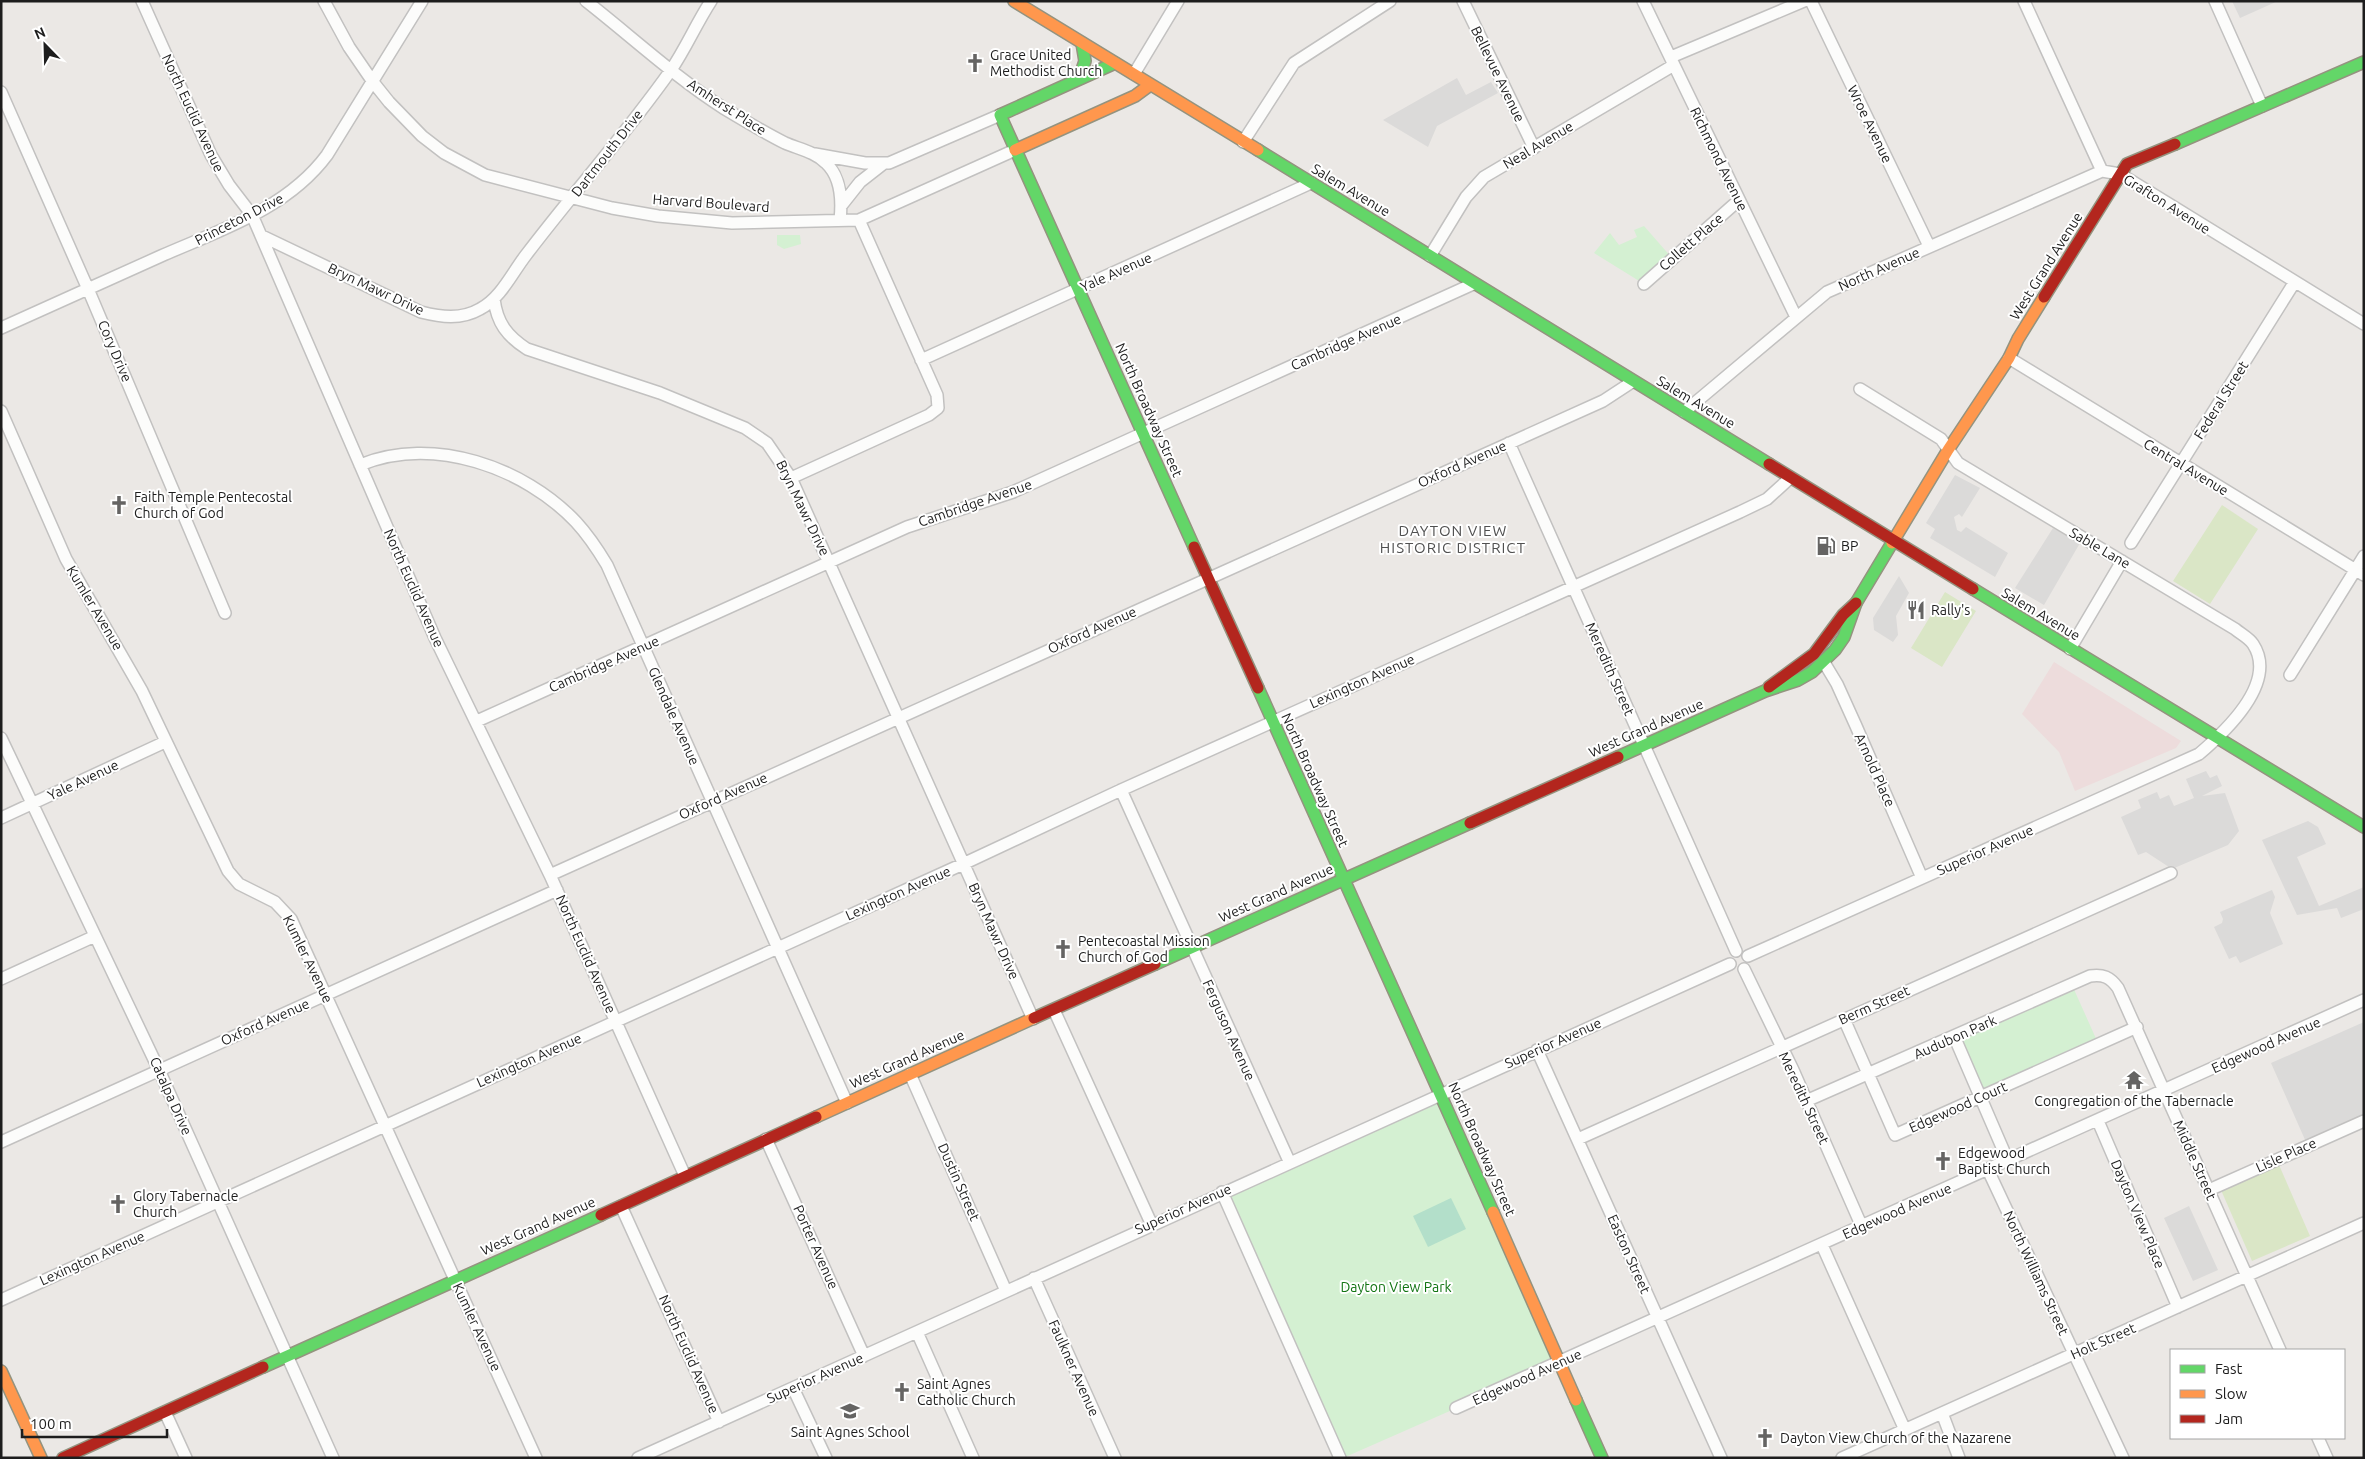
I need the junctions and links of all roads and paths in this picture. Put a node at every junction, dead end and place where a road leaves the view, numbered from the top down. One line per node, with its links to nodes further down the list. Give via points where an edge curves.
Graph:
1 (142, 1): 39 (street, North Euclid Avenue, via 203,140 229,185)
2 (324, 1): 22 (street, Harvard Boulevard)
3 (422, 1): 22 (street, Princeton Drive)
4 (586, 1): 19 (street, Amherst Place)
5 (710, 1): 19 (street, Dartmouth Drive)
6 (1014, 1): 15 (street, Salem Avenue)
7 (1178, 1): 20 (street)
8 (1390, 1): 28 (street, via 1294,63)
9 (1463, 1): 29 (street, Bellevue Avenue)
10 (1643, 1): 16 (street, Richmond Avenue)
11 (1804, 1): 16 (street, Neal Avenue)
12 (1811, 1): 43 (street, Wroe Avenue)
13 (2024, 1): 33 (street)
14 (2215, 1): 26 (street)
15 (1082, 43): 18 (street, Salem Avenue); 21 (street, via 1085,61)
16 (1672, 61): 29 (street, Neal Avenue); 37 (street, Richmond Avenue)
17 (2364, 62): 26 (street, West Grand Avenue)
18 (1115, 63): 20 (street, Salem Avenue); 21 (street)
19 (671, 70): 31 (street, Amherst Place, via 748,123); 36 (street, Dartmouth Drive)
20 (1134, 74): 23 (street, Salem Avenue); 25 (street)
21 (1079, 79): 27 (street)
22 (373, 82): 36 (street, Harvard Boulevard, via 422,136 465,166 493,178); 39 (street, Princeton Drive, via 317,169 293,191)
23 (1150, 85): 25 (street, Harvard Boulevard); 28 (street, Salem Avenue)
24 (1, 92): 48 (street, Cory Drive)
25 (1123, 101): 30 (street, Harvard Boulevard)
26 (2262, 106): 34 (street, West Grand Avenue, via 2127,164)
27 (1000, 115): 30 (street, North Broadway Street); 32 (street)
28 (1244, 142): 35 (street, Salem Avenue)
29 (1534, 148): 44 (street, Neal Avenue, via 1478,183)
30 (1015, 150): 41 (street, Harvard Boulevard); 49 (street, North Broadway Street)
31 (814, 154): 32 (street); 38 (street, Amherst Place, via 827,163 836,178)
32 (883, 164): 38 (street, via 860,182)
33 (2102, 171): 34 (street, Grafton Avenue); 43 (street, North Avenue)
34 (2120, 174): 45 (street, Grafton Avenue); 54 (street, West Grand Avenue)
35 (1311, 183): 44 (street, Salem Avenue); 49 (street, Yale Avenue)
36 (572, 198): 40 (street, Harvard Boulevard, via 612,208 692,220 773,223); 50 (street, Dartmouth Drive)
37 (1739, 200): 47 (street, Collett Place); 51 (street, Richmond Avenue)
38 (842, 206): 40 (street, Amherst Place)
39 (252, 215): 42 (street, North Euclid Avenue); 48 (street, Princeton Drive)
40 (840, 220): 41 (street, Harvard Boulevard)
41 (859, 220): 55 (street)
42 (262, 236): 50 (street, Bryn Mawr Drive, via 421,312 460,317); 64 (street, North Euclid Avenue)
43 (1929, 246): 51 (street, North Avenue, via 1827,292)
44 (1430, 256): 46 (street, Salem Avenue)
45 (2294, 282): 52 (street, Grafton Avenue); 63 (street, Federal Street)
46 (1473, 284): 56 (street, Salem Avenue); 60 (street, Cambridge Avenue)
47 (1644, 284)
48 (88, 289): 53 (street, Princeton Drive); 76 (street, Cory Drive)
49 (1078, 289): 55 (street, Yale Avenue); 60 (street, North Broadway Street)
50 (494, 299): 65 (street, Bryn Mawr Drive, via 502,326 511,338 527,349 660,393 745,428 767,443)
51 (1796, 317): 59 (street, North Avenue)
52 (2364, 324)
53 (1, 328)
54 (2009, 358): 62 (street, West Grand Avenue); 63 (street, Central Avenue)
55 (921, 360): 65 (street, via 938,399 938,408)
56 (1632, 382): 59 (street, Salem Avenue); 61 (street, Oxford Avenue, via 1602,401)
57 (1860, 390): 62 (street, Sable Lane, via 1940,439)
58 (1, 411): 87 (street, Kumler Avenue, via 66,559 128,665)
59 (1684, 412): 66 (street, Salem Avenue)
60 (1143, 433): 71 (street, Cambridge Avenue, via 1013,492 931,517); 73 (street, North Broadway Street)
61 (1509, 443): 73 (street, Oxford Avenue); 74 (street, Meredith Street)
62 (1948, 450): 67 (street, West Grand Avenue); 70 (street, Sable Lane, via 1958,463)
63 (2182, 464): 68 (street, Federal Street); 72 (street, Central Avenue)
64 (360, 465): 77 (street, Glendale Avenue, via 395,456 443,456 495,468 538,490 558,505 591,539 607,565); 83 (street, North Euclid Avenue, via 435,638)
65 (791, 478): 71 (street, Bryn Mawr Drive)
66 (1790, 478): 67 (street, Salem Avenue); 74 (street, Lexington Avenue, via 1767,499)
67 (1894, 542): 75 (street, West Grand Avenue); 78 (street, Salem Avenue)
68 (2132, 543)
69 (2364, 556): 72 (street)
70 (2122, 561): 78 (street); 86 (street, Sable Lane, via 2235,630 2254,646 2260,667 2259,678 2246,704)
71 (829, 562): 77 (street, Cambridge Avenue); 82 (street, Bryn Mawr Drive)
72 (2359, 573): 80 (street)
73 (1208, 578): 82 (street, Oxford Avenue); 84 (street, North Broadway Street)
74 (1573, 586): 84 (street, Lexington Avenue); 88 (street, Meredith Street)
75 (1856, 604): 79 (street, West Grand Avenue, via 1852,621); 81 (street, West Grand Avenue, via 1840,618 1816,653)
76 (225, 612)
77 (643, 647): 83 (street, Cambridge Avenue); 90 (street, Glendale Avenue)
78 (2070, 649): 86 (street, Salem Avenue)
79 (1825, 664): 81 (street, West Grand Avenue, via 1787,686); 97 (street, Arnold Place, via 1838,686)
80 (2290, 675)
81 (1765, 691): 88 (street, West Grand Avenue)
82 (898, 718): 90 (street, Oxford Avenue); 94 (street, Bryn Mawr Drive)
83 (476, 721): 96 (street, North Euclid Avenue)
84 (1272, 722): 89 (street, Lexington Avenue); 98 (street, North Broadway Street)
85 (1, 738): 91 (street, Catalpa Drive)
86 (2218, 738): 93 (street, Salem Avenue); 97 (street, Superior Avenue, via 2199,754)
87 (165, 742): 91 (street, Yale Avenue); 109 (street, Kumler Avenue, via 231,876 244,888 275,902 291,919)
88 (1645, 746): 98 (street, West Grand Avenue); 103 (street, Meredith Street)
89 (1121, 790): 94 (street, Lexington Avenue); 101 (street, Ferguson Avenue)
90 (712, 801): 96 (street, Oxford Avenue); 102 (street, Glendale Avenue)
91 (32, 804): 92 (street, Yale Avenue); 100 (street, Catalpa Drive)
92 (1, 818)
93 (2364, 827)
94 (964, 864): 102 (street, Lexington Avenue); 112 (street, Bryn Mawr Drive)
95 (2171, 873): 113 (street, Berm Street)
96 (550, 875): 99 (street, North Euclid Avenue)
97 (1922, 878): 104 (street, Superior Avenue)
98 (1343, 880): 101 (street, West Grand Avenue); 123 (street, North Broadway Street)
99 (557, 890): 109 (street, Oxford Avenue); 114 (street, North Euclid Avenue)
100 (96, 936): 108 (street); 119 (street, Catalpa Drive)
101 (1192, 947): 111 (street, West Grand Avenue); 133 (street, Ferguson Avenue)
102 (778, 948): 114 (street, Lexington Avenue); 126 (street, Glendale Avenue)
103 (1736, 952): 104 (street, via 1743,951); 105 (street, via 1730,956)
104 (1748, 956): 106 (street, via 1748,966)
105 (1730, 964): 106 (street, via 1736,970); 118 (street, Superior Avenue)
106 (1744, 969): 117 (street, Meredith Street)
107 (2103, 975): 115 (street, Middle Street, via 2118,988); 116 (street, Audubon Park, via 2090,976)
108 (1, 979)
109 (326, 994): 119 (street, Oxford Avenue); 129 (street, Kumler Avenue)
110 (2364, 1000): 122 (street, Edgewood Avenue)
111 (1054, 1010): 112 (street, West Grand Avenue); 141 (street)
112 (1033, 1019): 120 (street, West Grand Avenue)
113 (1844, 1019): 117 (street, Berm Street); 121 (street, Edgewood Court)
114 (616, 1020): 129 (street, Lexington Avenue); 136 (street, North Euclid Avenue)
115 (2137, 1028): 122 (street, Middle Street); 124 (street, Edgewood Court)
116 (1954, 1036): 121 (street, Audubon Park); 124 (street)
117 (1780, 1047): 125 (street, Meredith Street); 130 (street, Berm Street)
118 (1537, 1050): 123 (street, Superior Avenue); 130 (street, Easton Street)
119 (159, 1070): 132 (street, Oxford Avenue); 139 (street, Catalpa Drive)
120 (910, 1074): 126 (street, West Grand Avenue); 148 (street, Dustin Street)
121 (1869, 1075): 124 (street, Edgewood Court, via 1895,1135); 125 (street, Audubon Park)
122 (2164, 1091): 127 (street, Edgewood Avenue); 137 (street, Middle Street)
123 (1442, 1094): 133 (street, Superior Avenue); 157 (street, North Broadway Street)
124 (1981, 1097): 134 (street)
125 (1806, 1101): 143 (street, Meredith Street)
126 (847, 1103): 131 (street, West Grand Avenue)
127 (2098, 1121): 134 (street, Edgewood Avenue); 150 (street, Dayton View Place)
128 (2364, 1121): 137 (street, Lisle Place)
129 (385, 1125): 139 (street, Lexington Avenue); 147 (street, Kumler Avenue)
130 (1578, 1139): 151 (street, Easton Street)
131 (766, 1140): 136 (street, West Grand Avenue); 156 (street, Porter Avenue)
132 (1, 1142)
133 (1288, 1161): 138 (street, Superior Avenue)
134 (2008, 1161): 135 (street, Edgewood Avenue)
135 (1988, 1170): 143 (street, Edgewood Avenue); 154 (street, North Williams Street)
136 (685, 1176): 140 (street, West Grand Avenue)
137 (2209, 1190): 145 (street, Middle Street)
138 (1222, 1192): 141 (street, Superior Avenue); 176 (street)
139 (218, 1201): 149 (street, Lexington Avenue); 155 (street, Catalpa Drive)
140 (621, 1206): 147 (street, West Grand Avenue); 163 (street, North Euclid Avenue)
141 (1151, 1223): 146 (street, Superior Avenue)
142 (2364, 1223): 145 (street, Holt Street)
143 (1862, 1227): 144 (street, Edgewood Avenue)
144 (1822, 1245): 151 (street, Edgewood Avenue); 164 (street)
145 (2246, 1276): 150 (street, Holt Street); 153 (street, Middle Street)
146 (1034, 1278): 148 (street, Superior Avenue); 175 (street, Faulkner Avenue)
147 (455, 1280): 155 (street, West Grand Avenue); 171 (street, Kumler Avenue)
148 (1006, 1291): 152 (street, Superior Avenue)
149 (1, 1300)
150 (2178, 1307): 154 (street, Holt Street)
151 (1659, 1319): 157 (street, Edgewood Avenue); 178 (street, Easton Street)
152 (916, 1332): 156 (street, Superior Avenue); 174 (street)
153 (2280, 1349)
154 (2074, 1354): 162 (street, Holt Street); 181 (street, North Williams Street)
155 (288, 1356): 161 (street, West Grand Avenue); 170 (street, Catalpa Drive)
156 (864, 1356): 159 (street, Superior Avenue)
157 (1559, 1363): 160 (street, Edgewood Avenue); 177 (street, North Broadway Street)
158 (1, 1371): 167 (street)
159 (793, 1388): 163 (street, Superior Avenue); 173 (street)
160 (1456, 1408)
161 (165, 1412): 168 (street, West Grand Avenue); 169 (street)
162 (1942, 1413): 164 (street, Holt Street); 180 (street)
163 (719, 1422): 166 (street, Superior Avenue)
164 (1905, 1430): 179 (street, Holt Street)
165 (2318, 1439): 182 (street)
166 (659, 1453): 172 (street, Superior Avenue)
167 (40, 1458)
168 (63, 1458)
169 (186, 1458)
170 (333, 1458)
171 (536, 1458)
172 (638, 1458)
173 (826, 1458)
174 (974, 1458)
175 (1115, 1458)
176 (1340, 1458)
177 (1602, 1458)
178 (1721, 1458)
179 (1842, 1458)
180 (1958, 1458)
181 (2123, 1458)
182 (2327, 1458)

